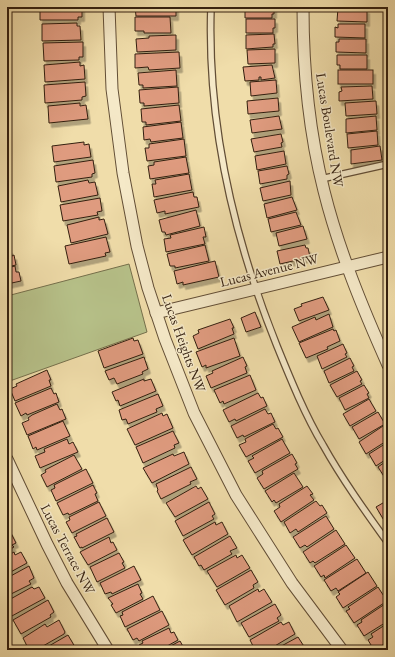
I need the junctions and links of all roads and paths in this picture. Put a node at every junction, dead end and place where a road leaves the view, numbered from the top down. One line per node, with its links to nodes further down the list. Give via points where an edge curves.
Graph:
1 (110, 7): 9 (street, Lucas Heights NW, via 112,89 123,173 137,246)
2 (211, 7): 8 (lane, via 213,84 219,136 230,198)
3 (304, 7): 5 (street, Lucas Boulevard NW, via 309,105)
4 (388, 164): 5 (lane)
5 (321, 178): 7 (street, Lucas Boulevard NW)
6 (388, 257): 7 (street, Lucas Avenue NW)
7 (348, 267): 8 (street, Lucas Avenue NW); 10 (street, Lucas Boulevard NW)
8 (256, 289): 9 (street, Lucas Avenue NW); 12 (lane, via 289,376 322,444)
9 (156, 313): 14 (street, Lucas Heights NW, via 194,413 236,495 292,584)
10 (388, 365)
11 (7, 459): 13 (street, Lucas Terrace NW, via 67,583)
12 (388, 543)
13 (108, 650)
14 (342, 650)

